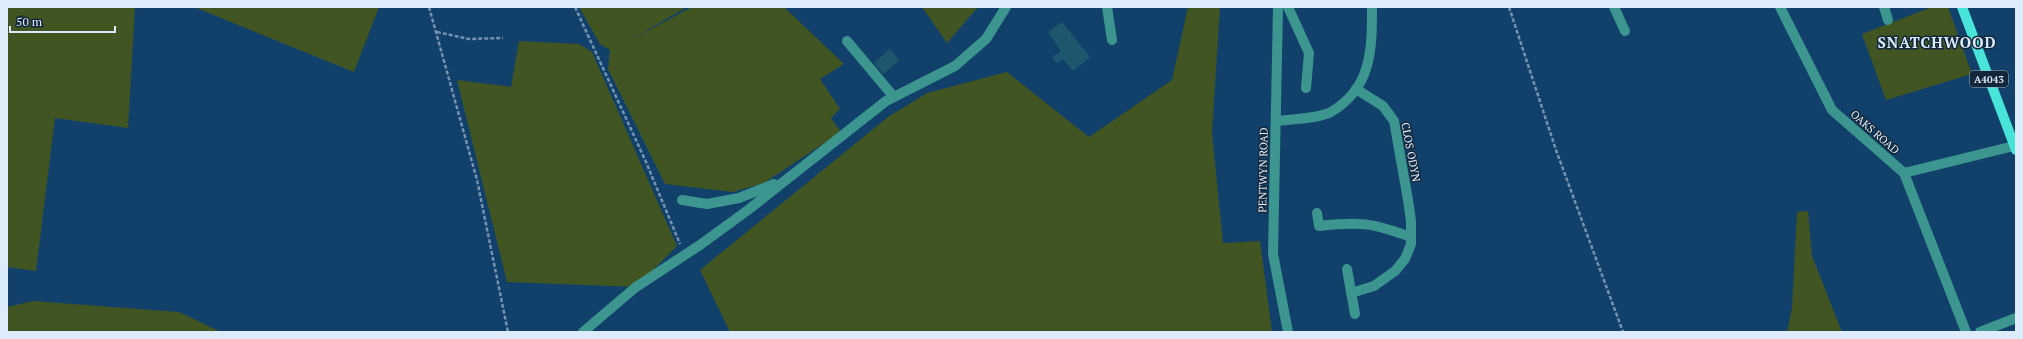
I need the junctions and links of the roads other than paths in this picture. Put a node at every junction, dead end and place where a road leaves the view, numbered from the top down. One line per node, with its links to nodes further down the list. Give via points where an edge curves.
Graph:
1 (1006, 7): 16 (street, via 986,39 955,66)
2 (1107, 7): 12 (street)
3 (1278, 7): 17 (street, PENTWYN ROAD)
4 (1288, 7): 14 (street, via 1309,53)
5 (1372, 7): 15 (street, via 1370,60 1363,80)
6 (1614, 7): 11 (street)
7 (1780, 7): 20 (street, OAKS ROAD, via 1832,110)
8 (1884, 7): 10 (street)
9 (1962, 7): 19 (main road, A4043)
10 (1888, 20)
11 (1625, 31)
12 (1112, 40)
13 (847, 41): 16 (street)
14 (1306, 88)
15 (1356, 89): 17 (street, via 1330,113); 23 (street, CLOS ODYN, via 1383,106 1394,121 1408,200)
16 (894, 97): 18 (street)
17 (1276, 120): 29 (street, PENTWYN ROAD, via 1273,254)
18 (832, 145): 21 (street, via 823,145 770,187 739,198 707,204); 28 (street, via 700,245 636,287)
19 (2015, 148): 20 (street)
20 (1904, 173): 30 (street)
21 (682, 200)
22 (1317, 213): 23 (street, via 1319,226 1362,222)
23 (1410, 237): 25 (street, CLOS ODYN, via 1411,244 1405,259 1395,271 1374,286)
24 (1347, 269): 25 (street)
25 (1351, 293): 26 (street)
26 (1355, 314)
27 (2016, 318): 31 (street)
28 (583, 332)
29 (1288, 332)
30 (1966, 332)
31 (1980, 332)

